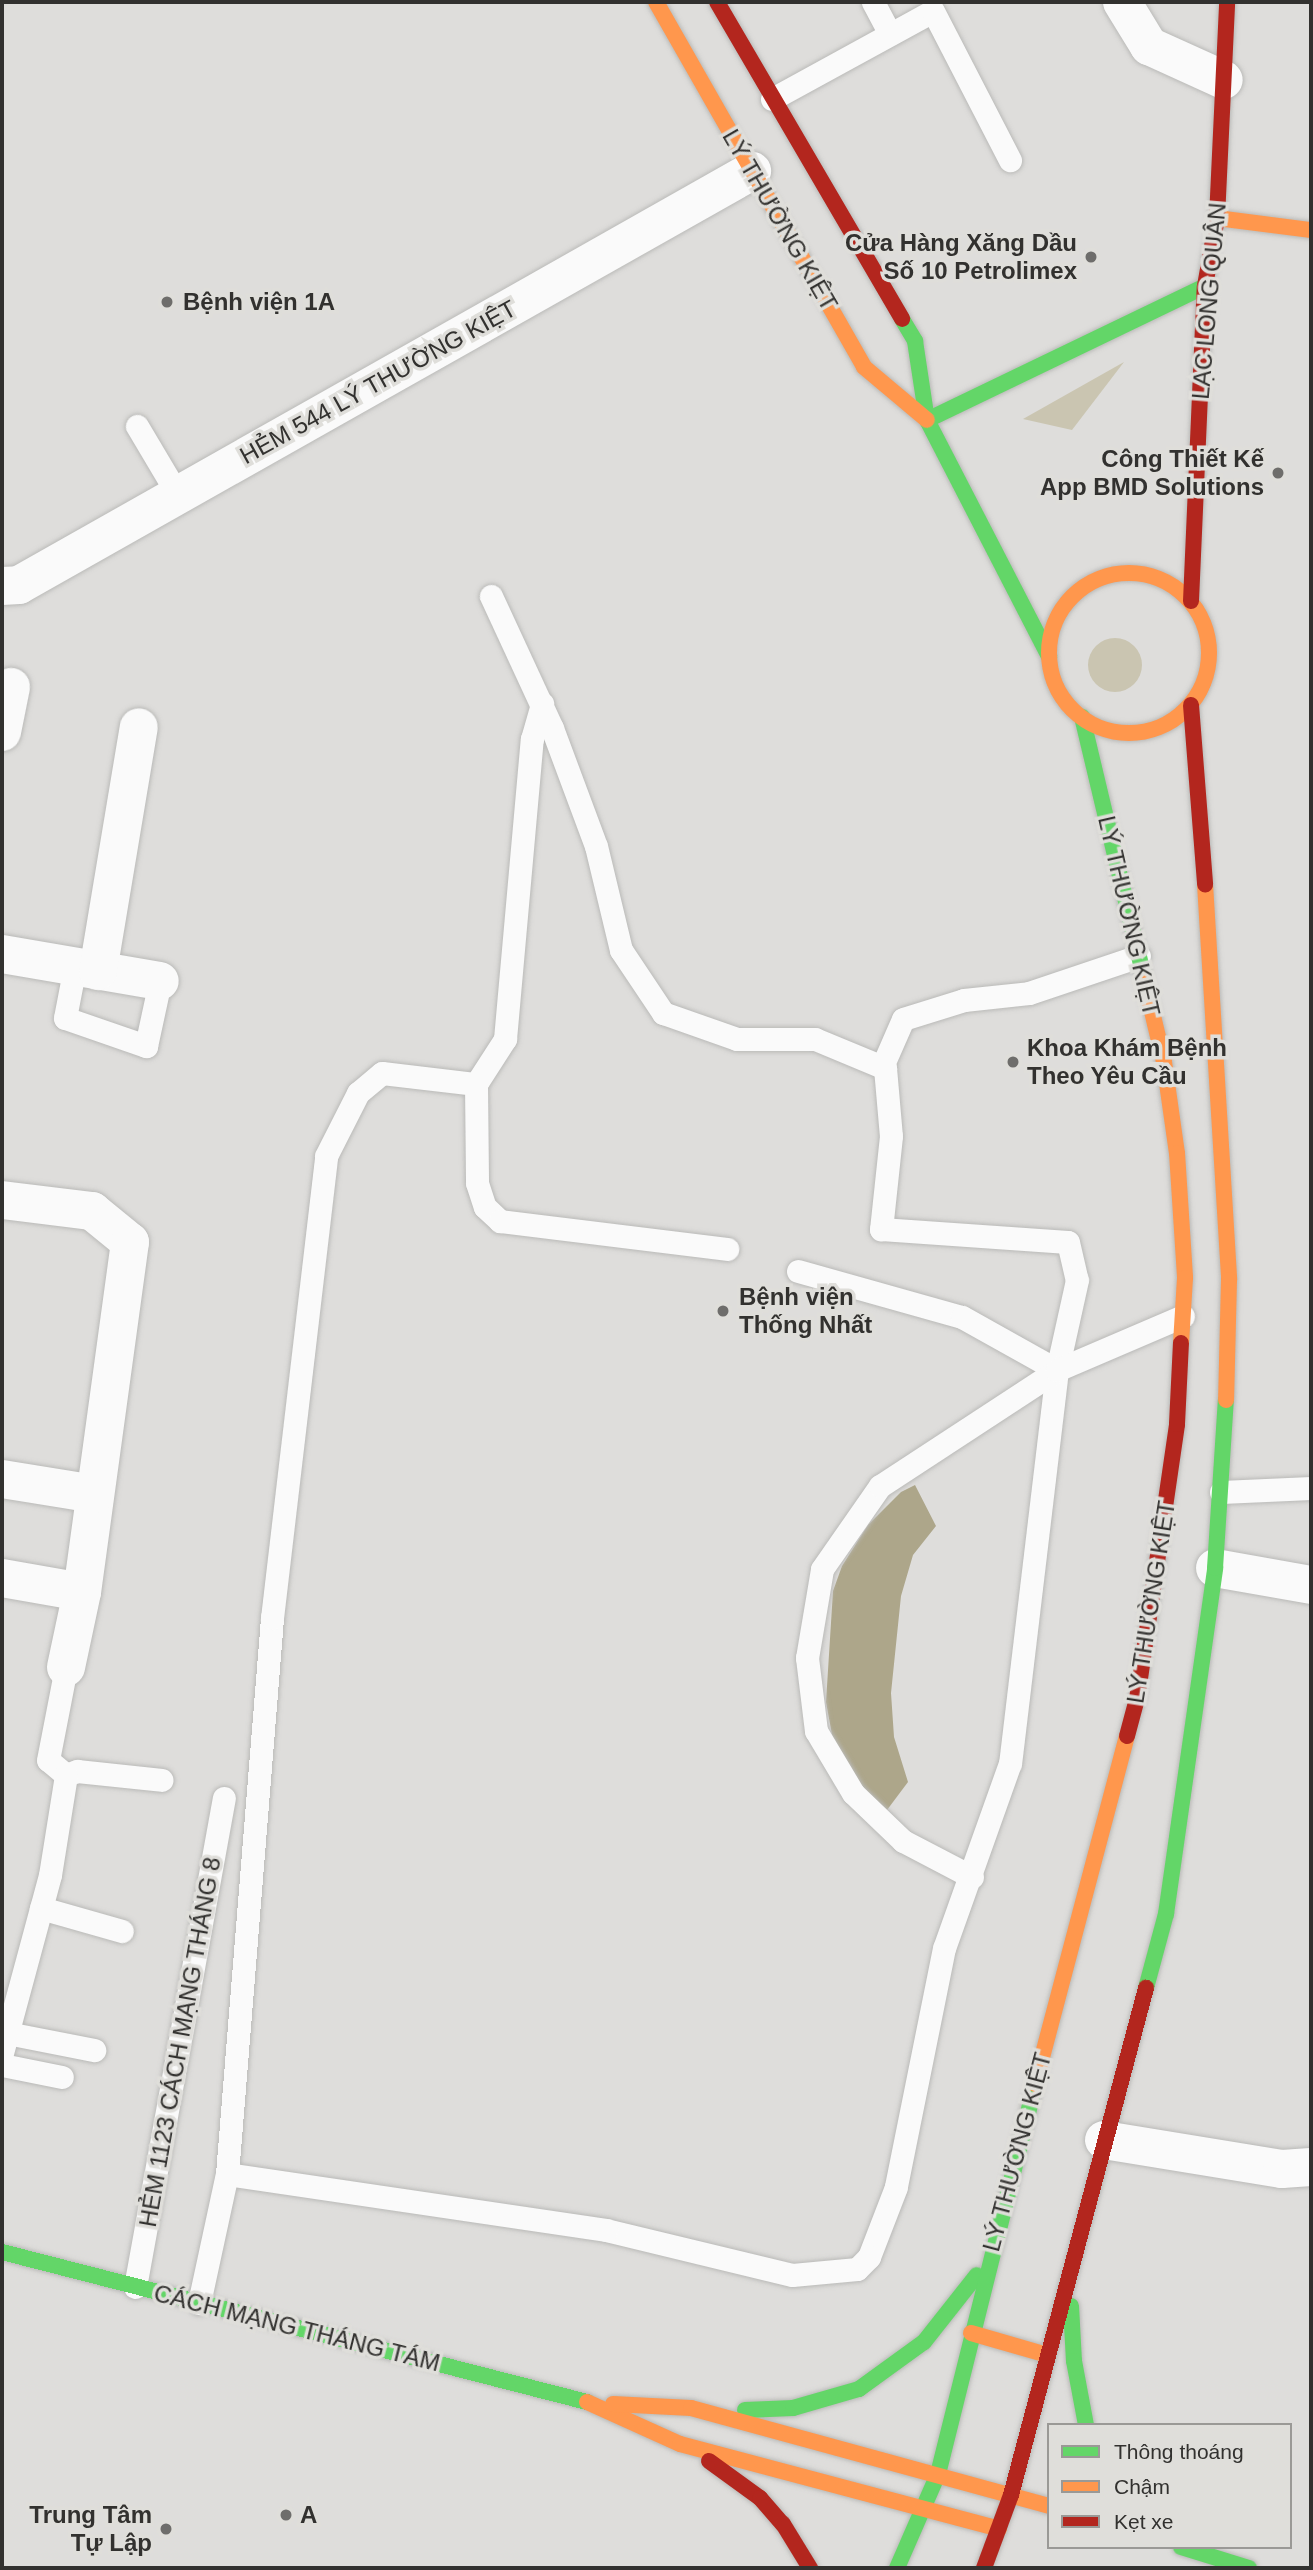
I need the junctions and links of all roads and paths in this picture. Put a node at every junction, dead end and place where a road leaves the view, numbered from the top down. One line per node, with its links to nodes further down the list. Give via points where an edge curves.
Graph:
1 (656, 2): 10 (main road, LÝ THƯỜNG KIỆT)
2 (717, 2): 8 (main road, LÝ THƯỜNG KIỆT)
3 (873, 2): 6 (lane)
4 (1122, 2): 7 (street, via 1149,46)
5 (1227, 2): 7 (main road, LẠC LONG QUÂN)
6 (890, 34): 8 (lane); 9 (lane, via 933,11)
7 (1224, 80): 11 (main road, LẠC LONG QUÂN)
8 (772, 99): 14 (main road, LÝ THƯỜNG KIỆT, via 915,341)
9 (1010, 160)
10 (752, 171): 14 (main road, LÝ THƯỜNG KIỆT, via 864,367); 16 (street, HẺM 544 LÝ THƯỜNG KIỆT)
11 (1217, 218): 12 (main road); 13 (main road, LẠC LONG QUÂN)
12 (1311, 230)
13 (1205, 286): 14 (main road); 19 (main road, LẠC LONG QUÂN)
14 (927, 420): 20 (main road, LÝ THƯỜNG KIỆT)
15 (137, 426): 16 (lane)
16 (178, 495): 17 (street, HẺM 544 LÝ THƯỜNG KIỆT, via 19,585)
17 (2, 586)
18 (491, 596): 22 (lane)
19 (1191, 601): 20 (main road, via 1162,579 1133,573 1102,577 1067,602 1053,629); 23 (main road, via 1206,628 1210,658)
20 (1049, 656): 24 (main road, via 1065,701)
21 (11, 687): 26 (street)
22 (542, 703): 31 (lane, via 596,846 621,950 663,1013 737,1039 815,1039); 32 (lane, via 532,739 505,1039)
23 (1191, 705): 24 (main road, via 1150,730 1103,728); 40 (main road, via 1229,1280)
24 (1082, 717): 28 (main road, LÝ THƯỜNG KIỆT)
25 (139, 727): 29 (street)
26 (2, 732)
27 (2, 954): 29 (street)
28 (1139, 956): 31 (lane, via 1028,993 964,1000 903,1019); 36 (main road, LÝ THƯỜNG KIỆT, via 1164,1062 1177,1153)
29 (86, 969): 30 (street); 30 (lane, via 65,1018 146,1046)
30 (160, 981)
31 (882, 1067): 37 (lane, via 891,1136 881,1229 1069,1242 1077,1280)
32 (476, 1084): 34 (lane, via 477,1183 485,1207 500,1221); 59 (lane, via 382,1073 358,1093 326,1156 272,1618)
33 (2, 1200): 41 (street, via 92,1211 130,1242)
34 (727, 1249)
35 (798, 1271): 37 (lane, via 962,1317)
36 (1183, 1316): 37 (lane); 62 (main road, LÝ THƯỜNG KIỆT, via 1177,1424 1137,1699)
37 (1057, 1370): 50 (lane, via 1010,1763); 50 (lane, via 880,1486 822,1569 810,1638 807,1658 816,1731 853,1793 903,1841)
38 (2, 1479): 41 (street)
39 (1311, 1488): 40 (lane)
40 (1221, 1492): 42 (main road)
41 (95, 1494): 45 (street)
42 (1215, 1568): 44 (street); 57 (main road, via 1166,1914)
43 (2, 1578): 45 (street)
44 (1311, 1585)
45 (82, 1592): 46 (street)
46 (66, 1667): 47 (lane, via 48,1760)
47 (66, 1775): 48 (lane, via 77,1771); 51 (lane)
48 (162, 1780)
49 (224, 1798): 63 (lane, HẺM 1123 CÁCH MẠNG THÁNG 8)
50 (972, 1877): 59 (lane, via 944,1948 896,2187 877,2239 857,2269 792,2275 606,2230)
51 (41, 1909): 52 (lane); 53 (lane)
52 (122, 1931)
53 (4, 2043): 54 (lane)
54 (94, 2050)
55 (2, 2065): 56 (lane)
56 (62, 2077)
57 (1104, 2140): 58 (street, via 1282,2169); 61 (main road)
58 (1311, 2167)
59 (227, 2174): 64 (lane)
60 (2, 2252): 63 (main road, CÁCH MẠNG THÁNG TÁM)
61 (1076, 2254): 66 (main road); 69 (main road, via 1073,2349)
62 (988, 2259): 65 (main road, LÝ THƯỜNG KIỆT); 68 (main road, via 924,2342 859,2389 793,2408)
63 (135, 2287): 64 (main road, CÁCH MẠNG THÁNG TÁM)
64 (199, 2303): 67 (main road, CÁCH MẠNG THÁNG TÁM)
65 (971, 2333): 66 (main road); 71 (main road, LÝ THƯỜNG KIỆT)
66 (1047, 2355): 72 (main road)
67 (593, 2403): 68 (main road, CÁCH MẠNG THÁNG TÁM); 70 (main road, CÁCH MẠNG THÁNG TÁM)
68 (691, 2409): 71 (main road, CÁCH MẠNG THÁNG TÁM)
69 (1086, 2423)
70 (680, 2444): 74 (main road, CÁCH MẠNG THÁNG TÁM); 78 (main road, via 733,2475 760,2498 783,2524)
71 (938, 2473): 72 (main road, CÁCH MẠNG THÁNG TÁM); 74 (main road, LÝ THƯỜNG KIỆT)
72 (1011, 2495): 73 (main road, CÁCH MẠNG THÁNG TÁM); 75 (main road)
73 (1047, 2505)
74 (925, 2510): 75 (main road, CÁCH MẠNG THÁNG TÁM); 79 (main road, LÝ THƯỜNG KIỆT)
75 (999, 2529): 80 (main road)
76 (1187, 2549): 82 (main road)
77 (1213, 2549): 82 (main road)
78 (810, 2568)
79 (897, 2568)
80 (984, 2568)
81 (1240, 2568): 82 (main road)
82 (1249, 2568)

